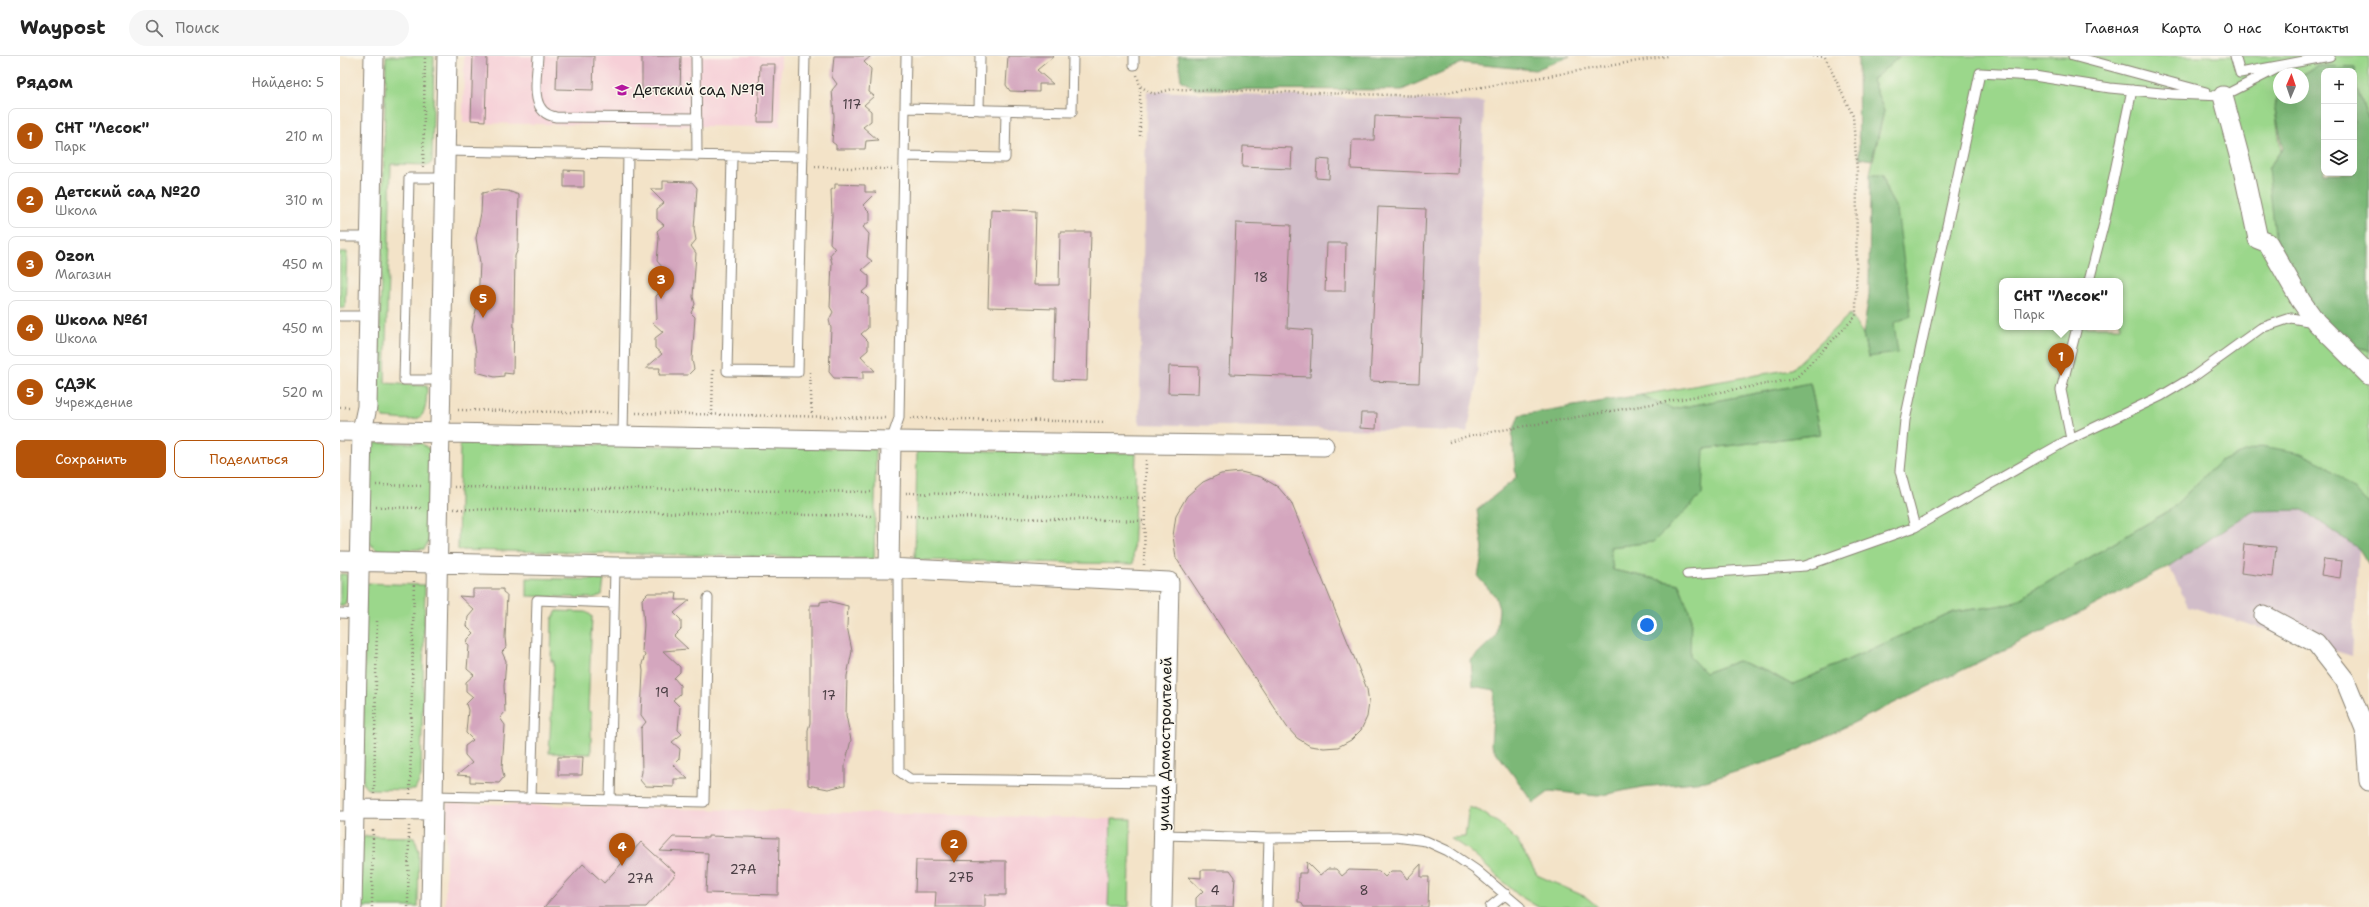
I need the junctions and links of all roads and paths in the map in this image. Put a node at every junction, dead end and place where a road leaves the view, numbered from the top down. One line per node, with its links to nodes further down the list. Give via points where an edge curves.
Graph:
1 (374, 56): 35 (street)
2 (425, 56): 32 (path)
3 (446, 56): 25 (street)
4 (538, 56): 23 (lane, via 537,104 546,115)
5 (696, 56): 23 (lane)
6 (805, 56): 30 (lane)
7 (906, 56): 20 (lane)
8 (980, 56): 21 (lane)
9 (1073, 56): 22 (lane, via 1072,112)
10 (1668, 56): 17 (path, via 1428,96 1173,89 1153,94)
11 (1813, 56): 57 (path, via 1825,57 1853,116 1857,171 1856,316 1795,379 1468,436)
12 (2073, 56): 19 (lane)
13 (2235, 56): 16 (lane, via 2240,73)
14 (2330, 56): 16 (lane)
15 (1134, 61): 17 (path)
16 (2284, 65): 19 (lane)
17 (1140, 86): 24 (path)
18 (2132, 90): 19 (lane); 36 (lane); 68 (lane, via 2034,76 1980,73 1905,420 1900,471)
19 (2223, 96): 39 (street, via 2258,239 2268,244 2301,302)
20 (905, 108): 21 (lane); 29 (lane)
21 (979, 110): 22 (lane)
22 (1006, 111): 29 (lane, via 1005,158)
23 (697, 118): 27 (lane)
24 (1140, 136)
25 (445, 151): 26 (lane); 33 (street)
26 (628, 154): 27 (lane); 46 (lane)
27 (696, 156): 28 (lane)
28 (732, 156): 30 (lane); 41 (lane)
29 (904, 156): 31 (lane)
30 (802, 162): 31 (path); 42 (lane)
31 (904, 170): 49 (lane)
32 (423, 178): 33 (lane); 44 (lane, via 409,178 404,380)
33 (445, 178): 44 (street)
34 (340, 237): 35 (lane)
35 (371, 237): 38 (street)
36 (2090, 278)
37 (340, 316): 38 (lane)
38 (369, 316): 52 (street, via 367,407)
39 (2316, 322): 43 (street); 55 (lane, via 2291,318 2261,328 2193,377 2161,396)
40 (2076, 330): 55 (lane, via 2061,390)
41 (727, 371): 42 (lane); 47 (path, via 713,370)
42 (798, 372): 48 (path, via 812,372)
43 (2369, 375)
44 (442, 380): 45 (street)
45 (441, 410): 46 (path); 53 (street)
46 (624, 413): 47 (path); 54 (lane)
47 (712, 415): 48 (path)
48 (812, 416): 49 (path)
49 (899, 418): 50 (path); 56 (lane)
50 (1106, 422)
51 (340, 430): 52 (street)
52 (362, 431): 53 (street); 60 (street)
53 (441, 432): 54 (street); 61 (street)
54 (623, 435): 56 (street)
55 (2071, 439): 68 (lane)
56 (891, 441): 58 (street); 62 (street)
57 (1449, 442)
58 (1147, 443): 59 (street); 63 (path)
59 (1324, 446)
60 (361, 485): 61 (path); 64 (street)
61 (440, 486): 62 (path); 65 (street)
62 (890, 492): 63 (path); 66 (street)
63 (1145, 498): 67 (path)
64 (361, 507): 65 (path); 70 (street)
65 (439, 508): 66 (path); 72 (street)
66 (890, 516): 67 (path); 74 (street)
67 (1145, 521): 76 (path)
68 (1915, 527): 75 (lane, via 1805,566)
69 (340, 561): 70 (street)
70 (360, 562): 71 (street); 79 (street)
71 (414, 563): 72 (street); 88 (path)
72 (438, 563): 73 (street); 86 (street)
73 (615, 567): 74 (street); 78 (lane)
74 (893, 568): 76 (street); 83 (lane, via 899,771 903,776 910,779)
75 (1687, 574)
76 (1144, 581): 83 (street, улица Домостроителей, via 1169,582)
77 (708, 598): 85 (lane, via 704,802)
78 (614, 603): 84 (lane, via 537,600); 85 (lane)
79 (349, 613): 89 (street)
80 (2264, 615): 82 (street, via 2316,643 2345,680 2365,729)
81 (377, 618): 87 (path)
82 (2369, 781)
83 (1165, 782): 90 (street, улица Домостроителей)
84 (531, 798): 85 (lane); 86 (lane)
85 (610, 800)
86 (433, 803): 88 (street); 96 (street)
87 (374, 809): 88 (street); 89 (street); 94 (path)
88 (410, 809): 95 (path)
89 (350, 814): 93 (street)
90 (1164, 836): 91 (lane); 97 (street, улица Домостроителей)
91 (1269, 838): 92 (lane, via 1396,837 1426,841 1448,851); 98 (lane)
92 (1506, 894): 99 (lane); 100 (lane)
93 (352, 907)
94 (372, 907)
95 (408, 907)
96 (431, 907)
97 (1162, 907)
98 (1267, 907)
99 (1490, 907)
100 (1520, 907)

